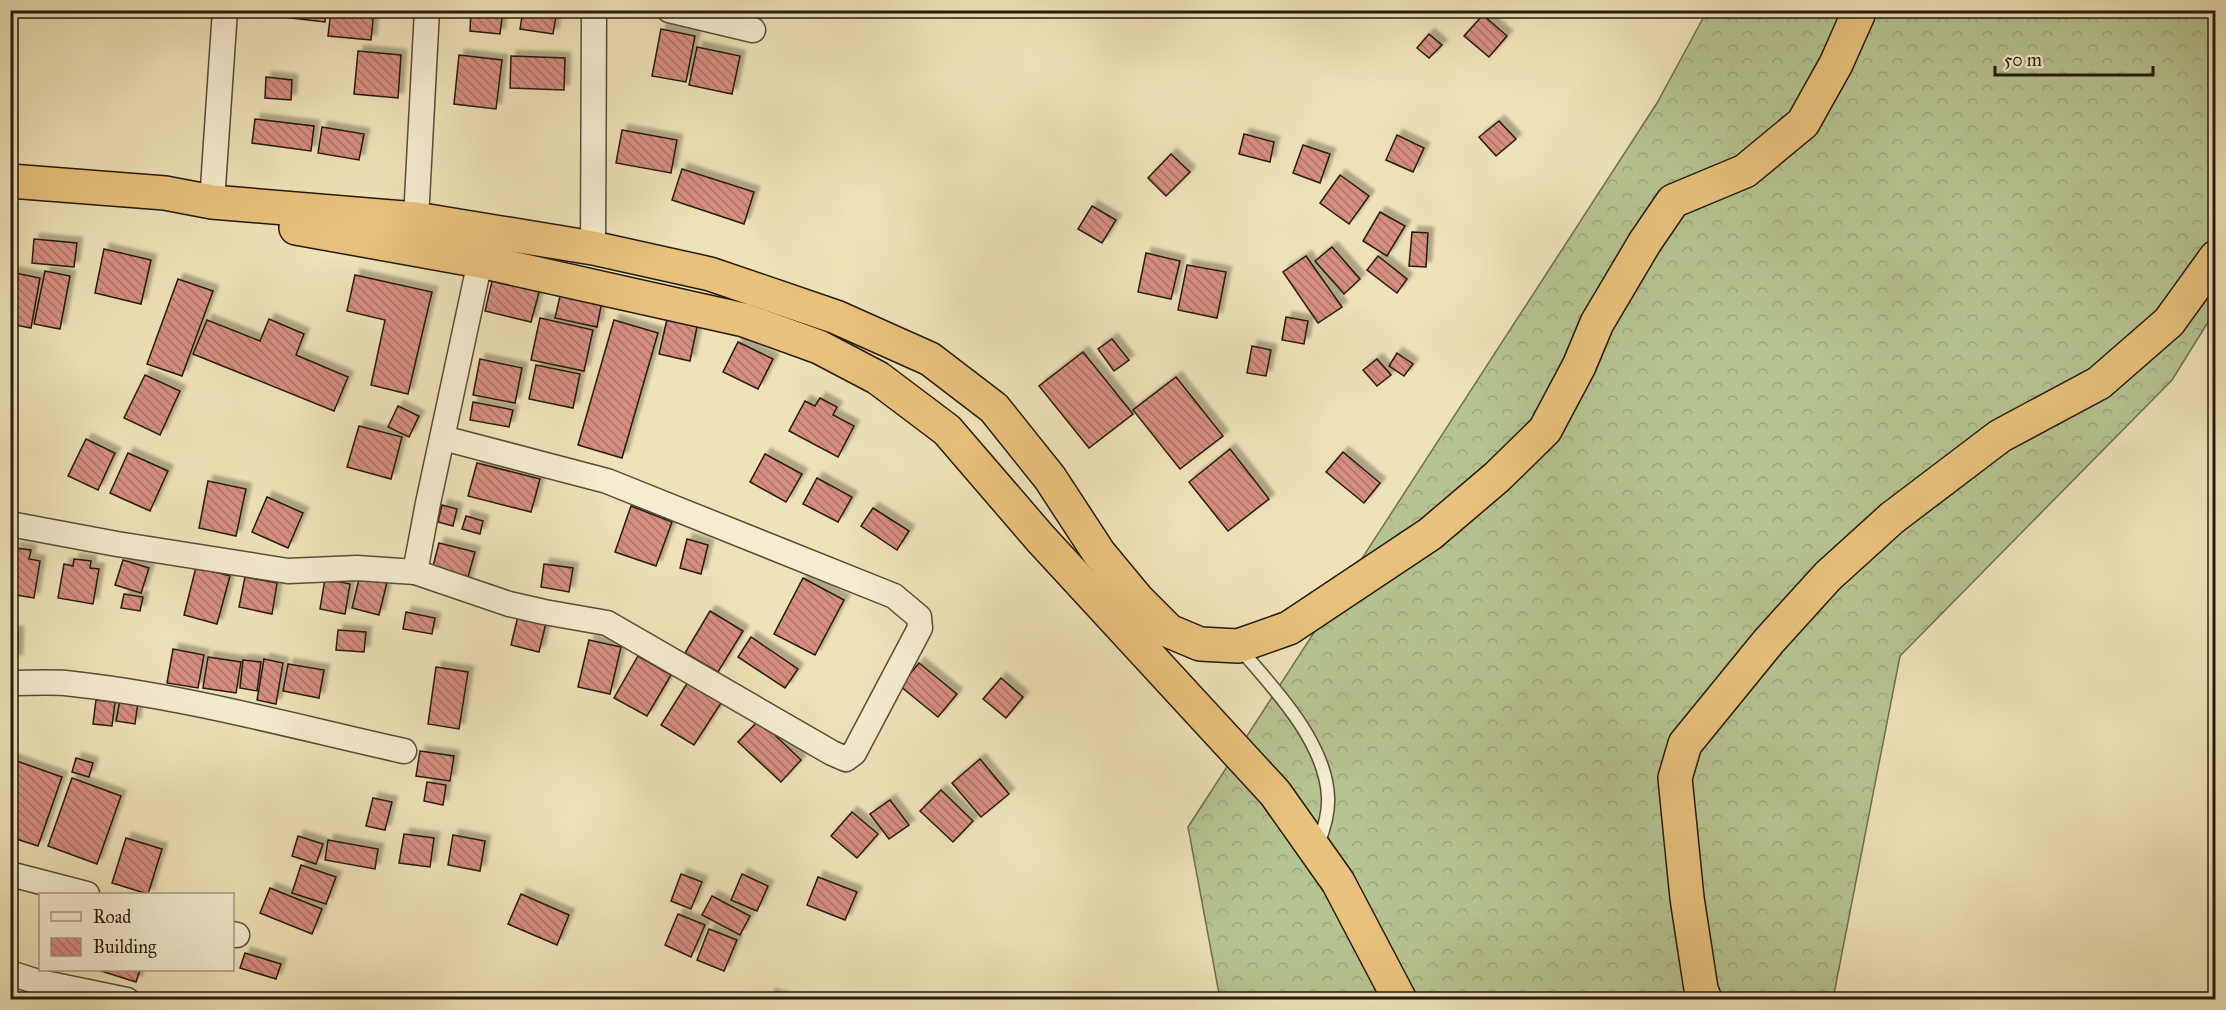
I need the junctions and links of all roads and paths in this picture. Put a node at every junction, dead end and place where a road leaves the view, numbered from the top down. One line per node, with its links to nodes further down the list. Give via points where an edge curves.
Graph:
1 (225, 10): 8 (street)
2 (427, 10): 9 (street)
3 (594, 10): 10 (street)
4 (669, 10): 6 (street)
5 (1860, 10): 16 (highway, via 1803,123 1745,171 1673,201 1597,322 1545,430 1430,534 1289,628)
6 (753, 30)
7 (10, 181): 8 (highway, via 165,193)
8 (212, 202): 9 (highway); 12 (highway, via 245,217 282,226)
9 (416, 219): 10 (highway)
10 (593, 248): 16 (highway, via 710,274 836,317 930,359 994,408 1050,478 1099,553 1169,631 1200,644)
11 (2216, 257): 25 (highway, via 2169,322 2099,383 2000,436 1892,518 1828,576 1684,744 1675,778 1687,898)
12 (480, 261): 13 (street); 19 (highway, via 744,320 819,347 878,378 947,430 1040,538 1275,793)
13 (443, 438): 15 (street); 15 (street, via 618,485 894,596 919,617 920,628 854,753 846,759 607,622 509,604)
14 (10, 524): 15 (street, via 288,571 357,568)
15 (415, 572)
16 (1238, 646): 19 (lane, via 1288,706 1325,775 1327,815)
17 (10, 683): 18 (street, via 63,683 119,691)
18 (405, 751)
19 (1317, 851): 24 (highway, via 1338,882)
20 (10, 874): 21 (street)
21 (83, 893)
22 (10, 973): 23 (street)
23 (127, 999)
24 (1400, 999)
25 (1705, 999)

